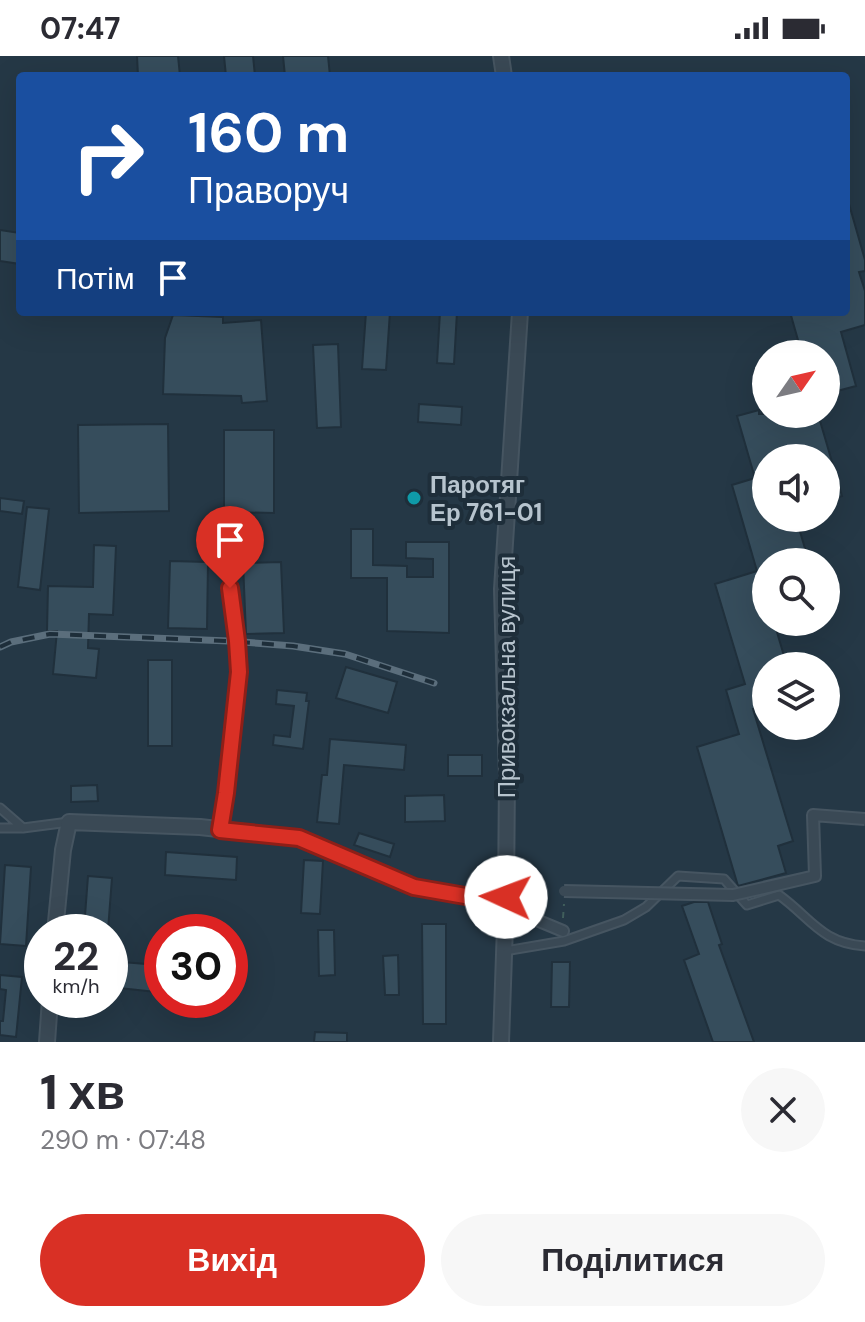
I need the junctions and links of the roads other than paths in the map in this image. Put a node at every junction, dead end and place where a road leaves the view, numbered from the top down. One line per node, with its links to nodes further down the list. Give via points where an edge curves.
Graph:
1 (520, 316): 10 (street, Привокзальна вулиця, via 502,589)
2 (230, 588): 8 (lane, via 239,672)
3 (0, 808): 7 (lane)
4 (865, 819): 9 (street, bridge, via 813,815 815,876 733,895)
5 (69, 822): 7 (lane); 8 (street); 11 (street)
6 (0, 828): 7 (lane)
7 (23, 828)
8 (220, 830): 10 (street, via 299,838 414,887)
9 (564, 891)
10 (506, 897): 12 (street, via 522,914); 14 (street, Привокзальна вулиця)
11 (57, 914)
12 (563, 931)
13 (865, 946): 14 (lane, via 836,941 817,930 779,895 747,905 724,879 678,876 624,920 564,941)
14 (505, 951): 17 (street, Привокзальна вулиця)
15 (49, 1018): 16 (street)
16 (47, 1042)
17 (501, 1042)

